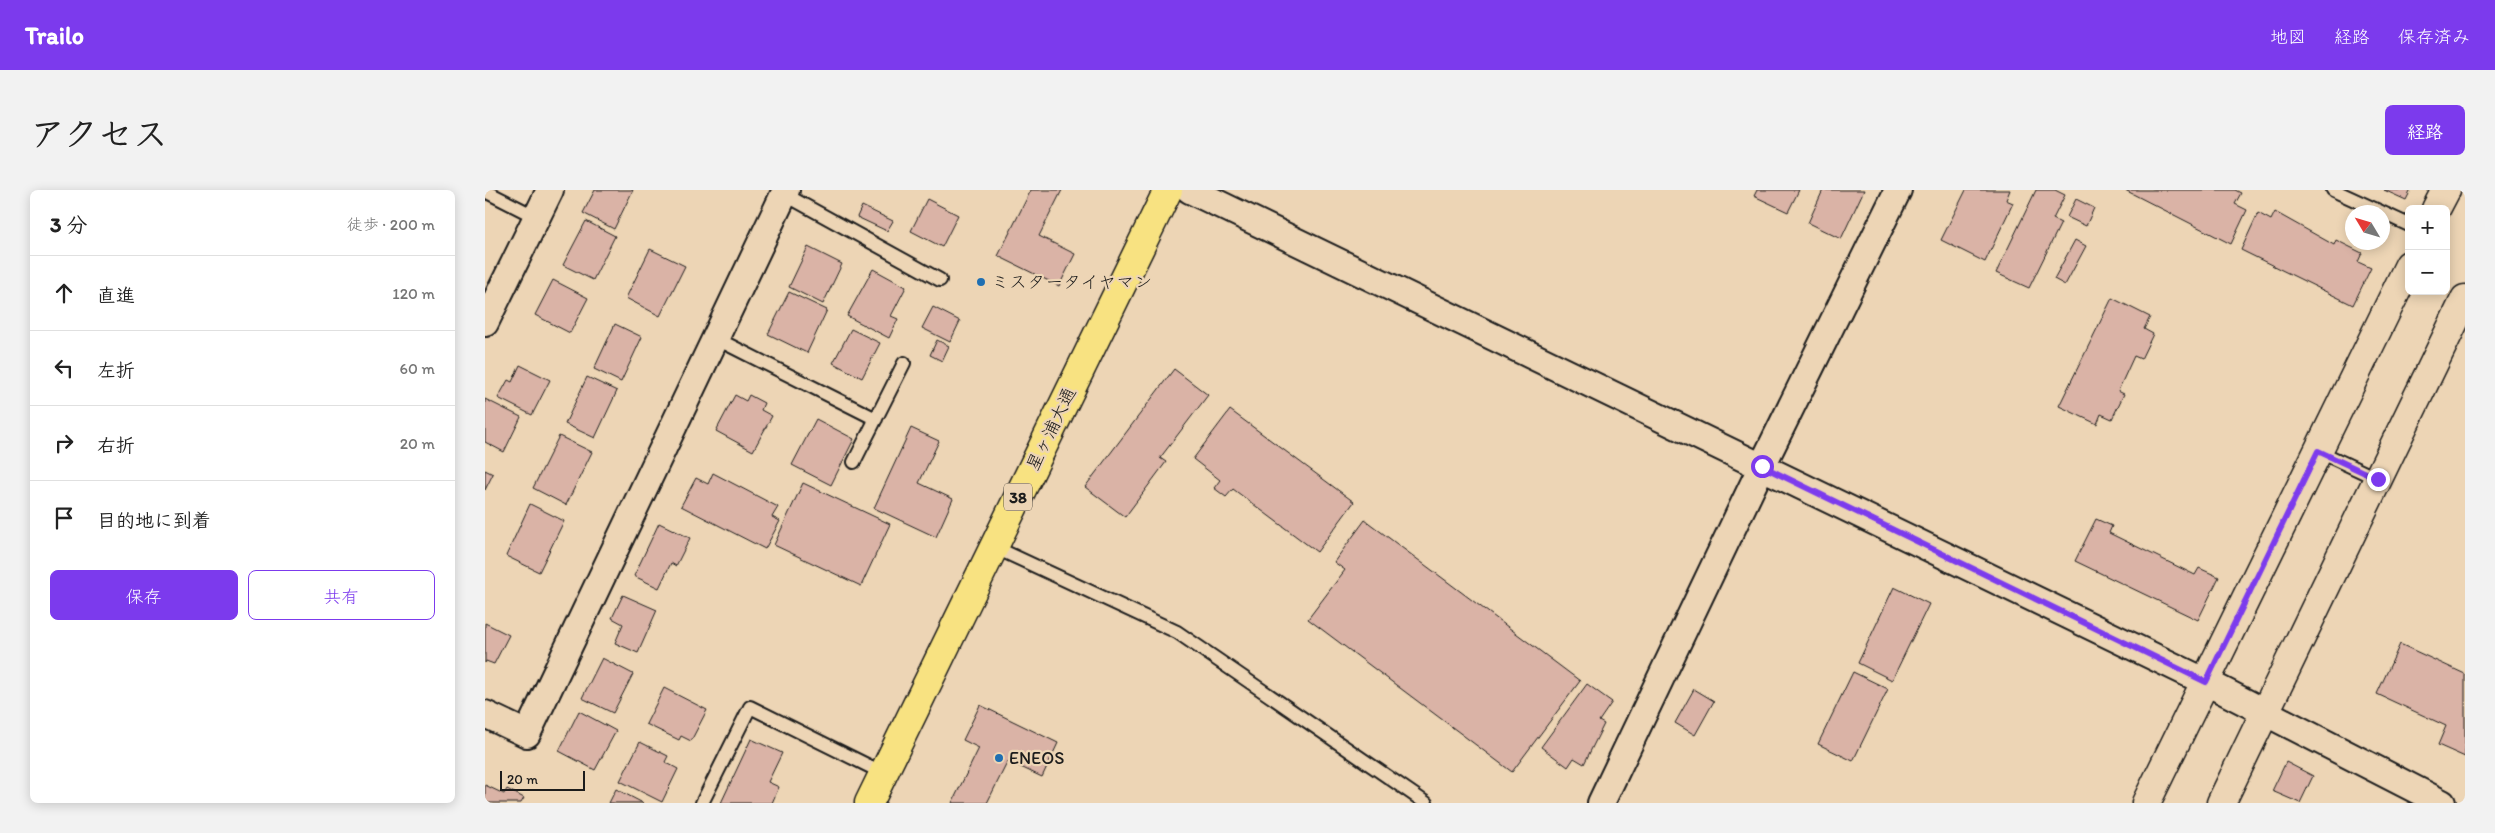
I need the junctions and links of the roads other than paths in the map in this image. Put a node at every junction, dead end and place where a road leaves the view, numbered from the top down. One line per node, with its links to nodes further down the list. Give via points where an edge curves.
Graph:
1 (550, 190): 11 (street)
2 (1168, 190): 26 (highway, 星ヶ浦大通 / 38)
3 (1190, 190): 24 (street)
4 (1898, 190): 24 (street)
5 (2333, 190): 9 (lane)
6 (2445, 190): 10 (street)
7 (485, 191): 11 (lane)
8 (785, 192): 15 (lane); 19 (street)
9 (2365, 205)
10 (2438, 205)
11 (536, 217): 16 (street)
12 (2390, 217): 13 (lane)
13 (2405, 223)
14 (2405, 273): 22 (street)
15 (940, 280)
16 (491, 296): 18 (street)
17 (2465, 299): 25 (street)
18 (485, 323)
19 (715, 338): 21 (lane); 29 (street, via 527,734)
20 (904, 363): 21 (lane)
21 (876, 419): 23 (lane)
22 (2318, 451): 25 (lane); 27 (street)
23 (854, 462)
24 (1762, 466): 27 (street); 34 (street)
25 (2378, 479): 28 (street)
26 (994, 546): 30 (highway, 星ヶ浦大通 / 38); 33 (lane, via 1177,632)
27 (2206, 682): 28 (street); 35 (street)
28 (2265, 713): 36 (street); 37 (street)
29 (485, 714)
30 (883, 774): 31 (lane, via 750,707); 32 (highway, 星ヶ浦大通 / 38)
31 (702, 803)
32 (869, 803)
33 (1425, 803)
34 (1601, 803)
35 (2147, 803)
36 (2221, 803)
37 (2442, 803)

